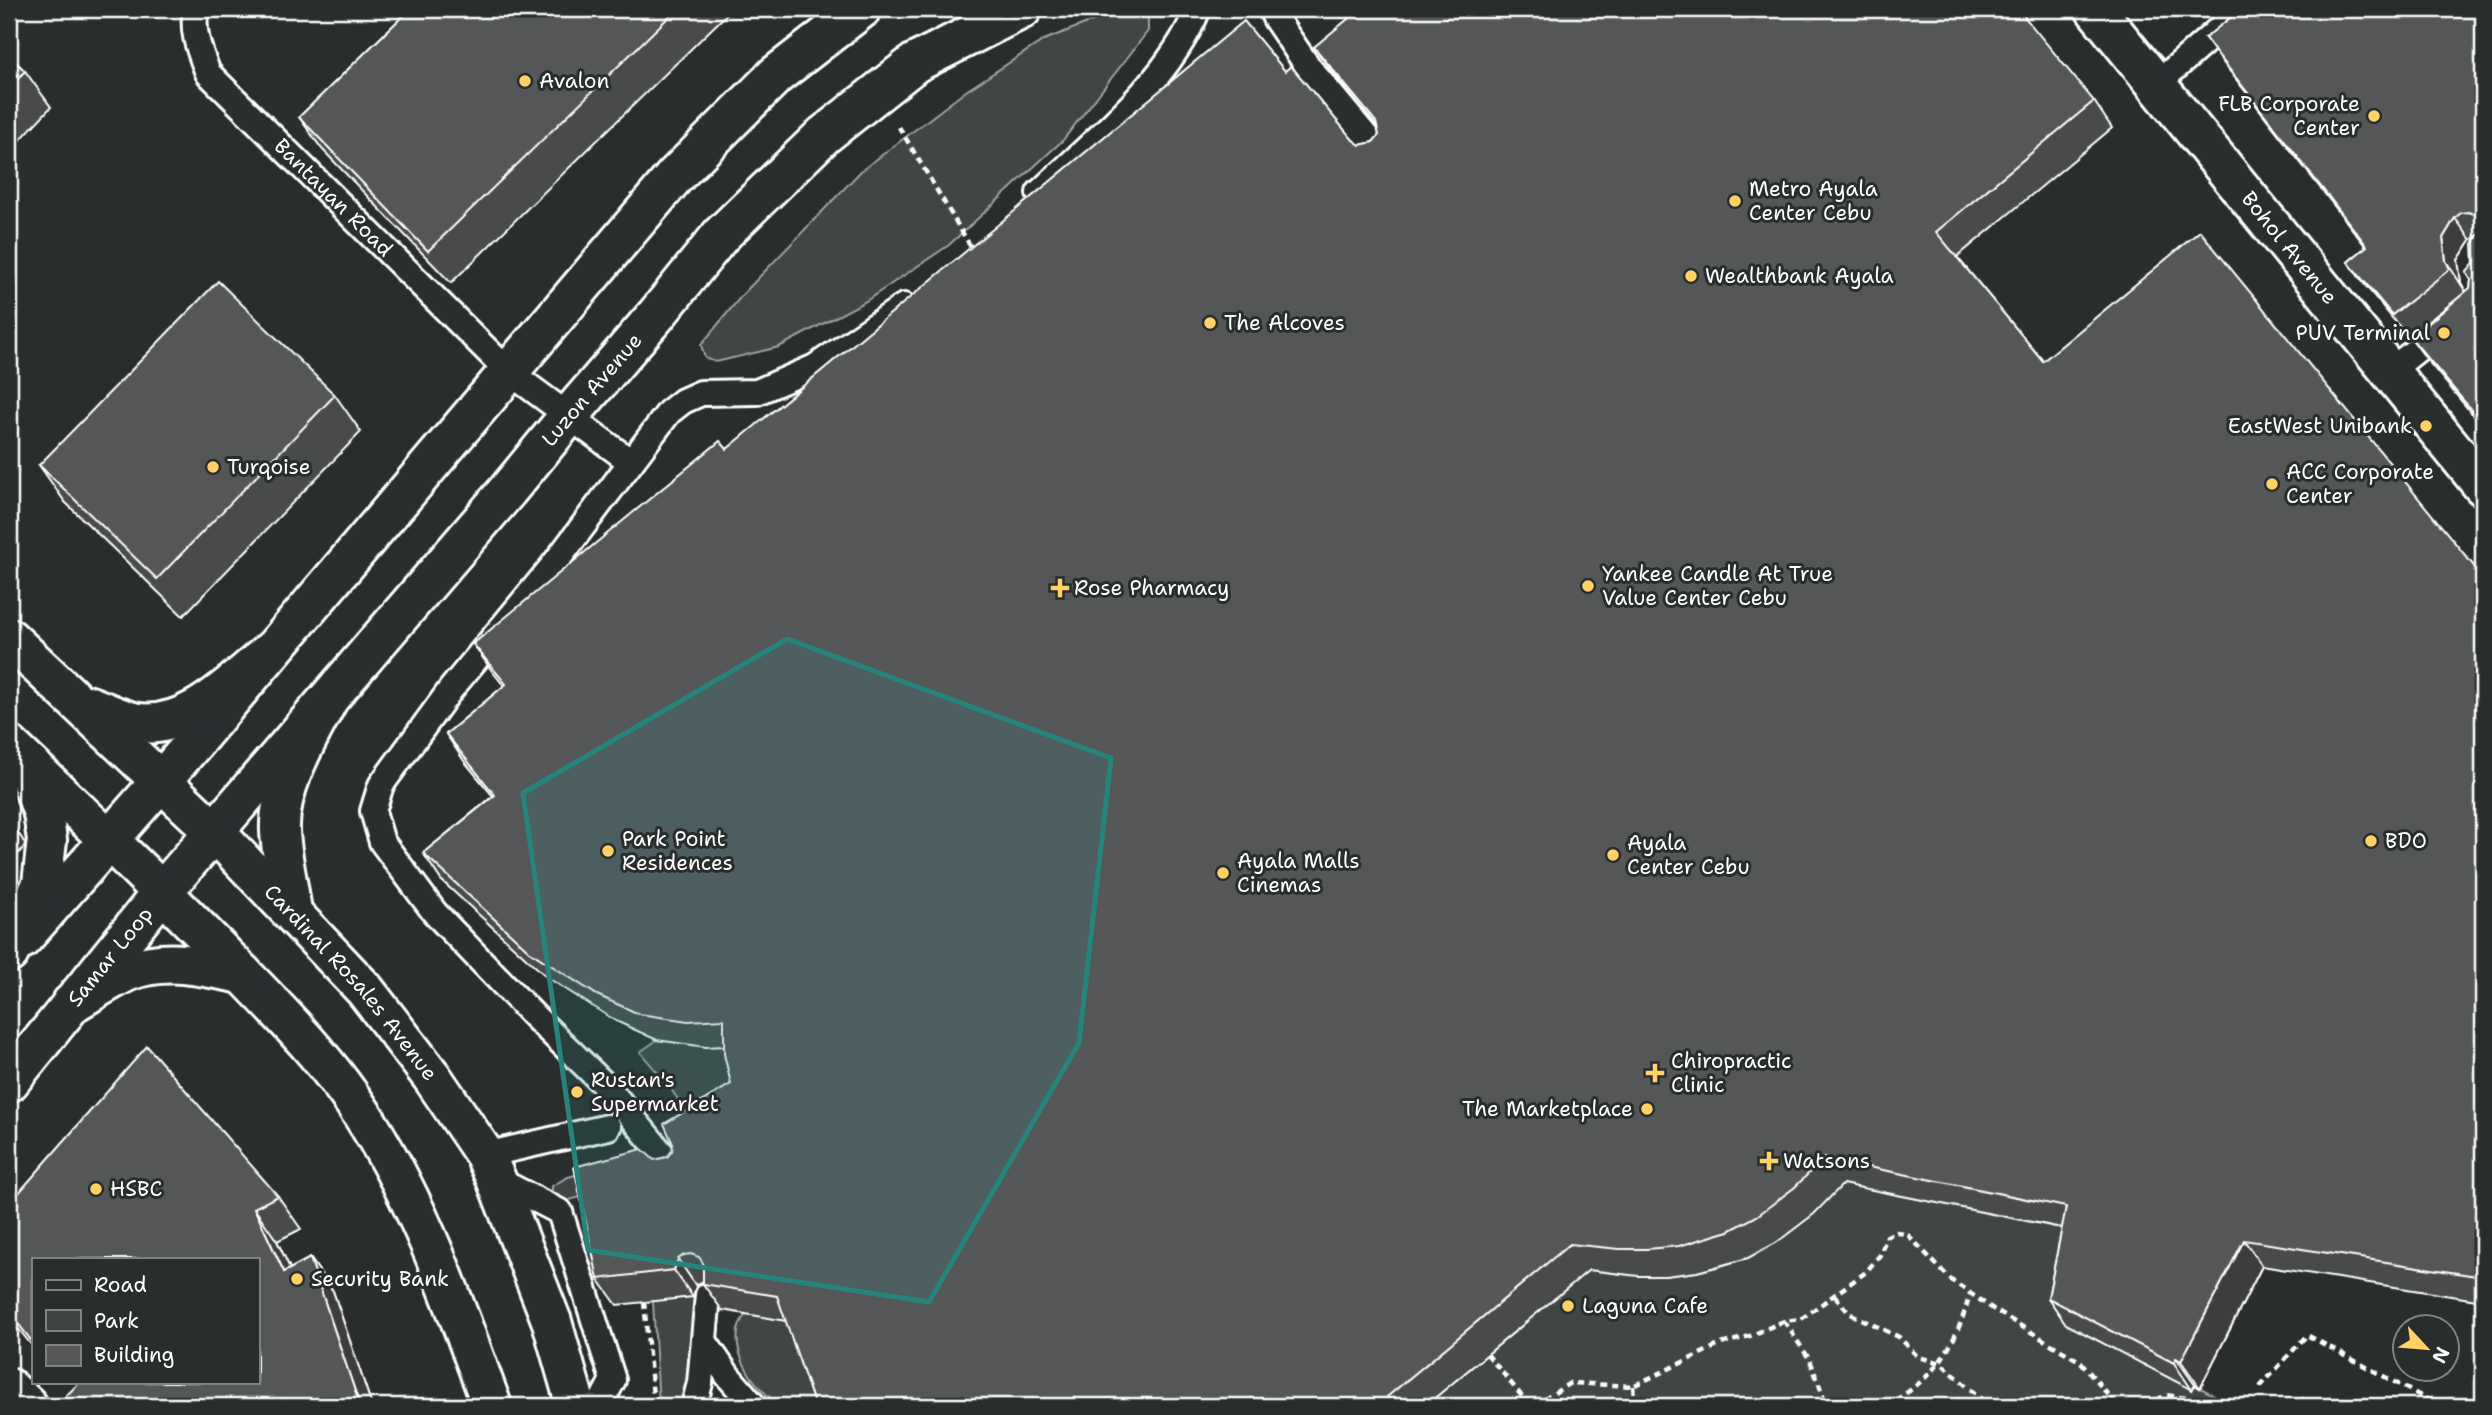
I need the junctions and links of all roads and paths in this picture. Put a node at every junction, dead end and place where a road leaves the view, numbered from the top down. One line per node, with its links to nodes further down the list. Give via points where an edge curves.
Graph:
1 (196, 9): 15 (lane, Bantayan Road, via 193,23 208,73)
2 (861, 9): 15 (street, via 776,75 674,177)
3 (1022, 9): 17 (street, Luzon Avenue, via 915,63 824,135 721,235)
4 (1198, 9): 11 (lane, via 1145,93)
5 (1271, 9): 10 (lane, via 1309,68)
6 (2095, 9): 8 (street, Bohol Avenue)
7 (2227, 14): 8 (lane)
8 (2158, 83): 16 (street, Bohol Avenue)
9 (906, 136): 12 (path)
10 (1383, 158)
11 (1025, 206)
12 (975, 254)
13 (926, 291): 18 (lane, via 815,366 757,391 701,393 683,401 669,412)
14 (2462, 314): 16 (lane)
15 (508, 371): 17 (lane, Bantayan Road); 21 (street)
16 (2390, 371): 19 (street, Bohol Avenue)
17 (568, 417): 18 (lane, Bantayan Road); 22 (street, Luzon Avenue)
18 (631, 462): 36 (lane, via 451,689 381,785 373,811 382,842 435,913 608,1088)
19 (2476, 465)
20 (9, 638): 23 (street, Cardinal Rosales Avenue)
21 (272, 650): 23 (street, via 206,703 169,722 134,722); 25 (street)
22 (328, 700): 26 (street, Luzon Avenue); 29 (street, via 293,765 281,817)
23 (75, 701): 25 (street, Cardinal Rosales Avenue)
24 (16, 752): 27 (street); 30 (street, via 43,813 47,840 42,884)
25 (161, 781): 26 (street, Cardinal Rosales Avenue); 27 (street)
26 (214, 831): 28 (street, Samar Loop); 29 (street, Cardinal Rosales Avenue)
27 (110, 839): 28 (street); 30 (street)
28 (163, 891): 31 (street); 32 (street, Samar Loop)
29 (292, 912): 35 (street, Cardinal Rosales Avenue, via 365,990 432,1077)
30 (9, 953)
31 (243, 974): 32 (street, via 167,962 130,971); 51 (street, via 309,1042 369,1124 415,1211)
32 (71, 1004): 33 (street, Samar Loop)
33 (9, 1082)
34 (608, 1128): 35 (lane)
35 (491, 1167): 52 (street, Cardinal Rosales Avenue, via 552,1322); 53 (lane, via 560,1212 613,1380)
36 (677, 1172)
37 (1970, 1293): 39 (path, via 1909,1236 1897,1232 1887,1236 1880,1255 1866,1272); 44 (path); 62 (path, via 2081,1362)
38 (708, 1295): 42 (lane)
39 (1835, 1296): 41 (path, via 1801,1319); 44 (path, via 1849,1313 1899,1337 1918,1357)
40 (644, 1302): 54 (path)
41 (1784, 1321): 45 (path, via 1709,1349); 48 (path, via 1810,1360)
42 (704, 1340): 55 (lane); 56 (lane)
43 (1487, 1354): 57 (path)
44 (1941, 1363): 60 (path); 61 (path)
45 (1633, 1386): 57 (path, via 1570,1383); 58 (path)
46 (2260, 1387): 64 (path, via 2307,1335)
47 (9, 1388): 50 (street)
48 (1827, 1404): 59 (path)
49 (2232, 1405): 63 (path, via 2166,1395)
50 (29, 1406)
51 (492, 1406)
52 (576, 1406)
53 (598, 1406)
54 (654, 1406)
55 (694, 1406)
56 (754, 1406)
57 (1532, 1406)
58 (1635, 1406)
59 (1844, 1406)
60 (1885, 1406)
61 (1989, 1406)
62 (2117, 1406)
63 (2146, 1406)
64 (2439, 1406)

